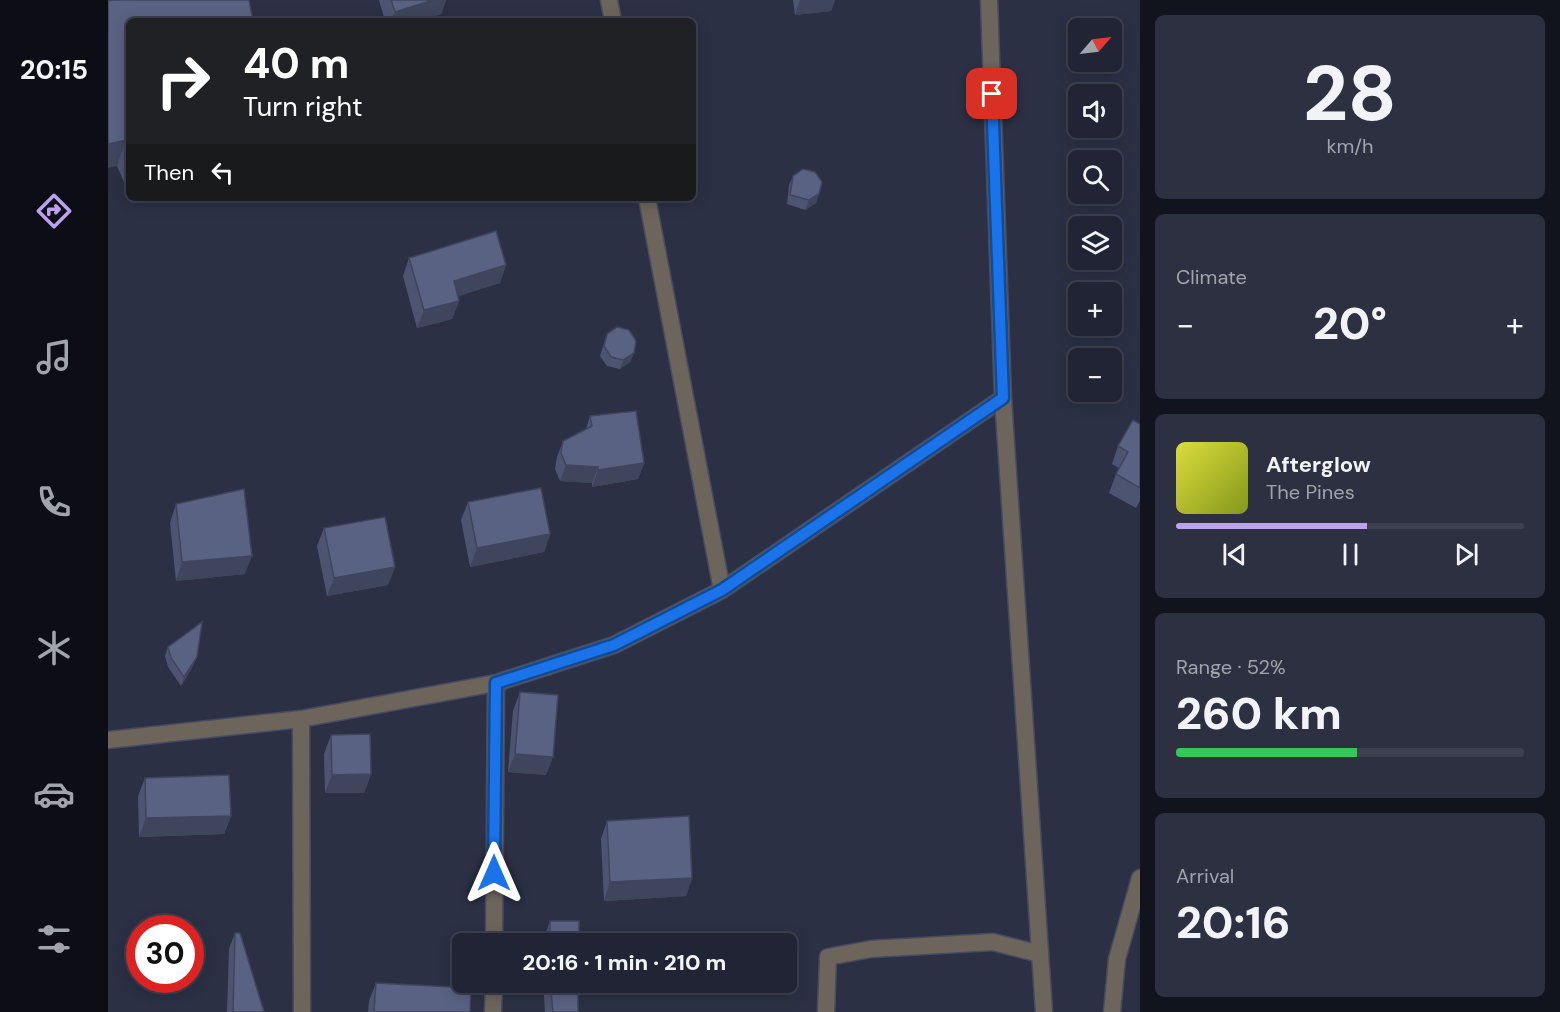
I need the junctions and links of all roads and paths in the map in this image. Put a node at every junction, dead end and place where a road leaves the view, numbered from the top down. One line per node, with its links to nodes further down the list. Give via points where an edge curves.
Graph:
1 (609, 0): 3 (street)
2 (989, 0): 5 (street)
3 (612, 18)
4 (648, 201): 6 (street)
5 (1003, 398): 6 (street); 12 (street)
6 (722, 590): 7 (street, via 614,645)
7 (496, 683): 8 (street); 11 (street)
8 (301, 719): 9 (street); 14 (street)
9 (108, 740)
10 (1140, 878): 18 (street, via 1118,958)
11 (494, 933)
12 (1040, 954): 16 (street, via 993,942 871,949 828,957); 17 (street)
13 (494, 993): 15 (street)
14 (302, 1012)
15 (494, 1012)
16 (826, 1012)
17 (1044, 1012)
18 (1112, 1012)

